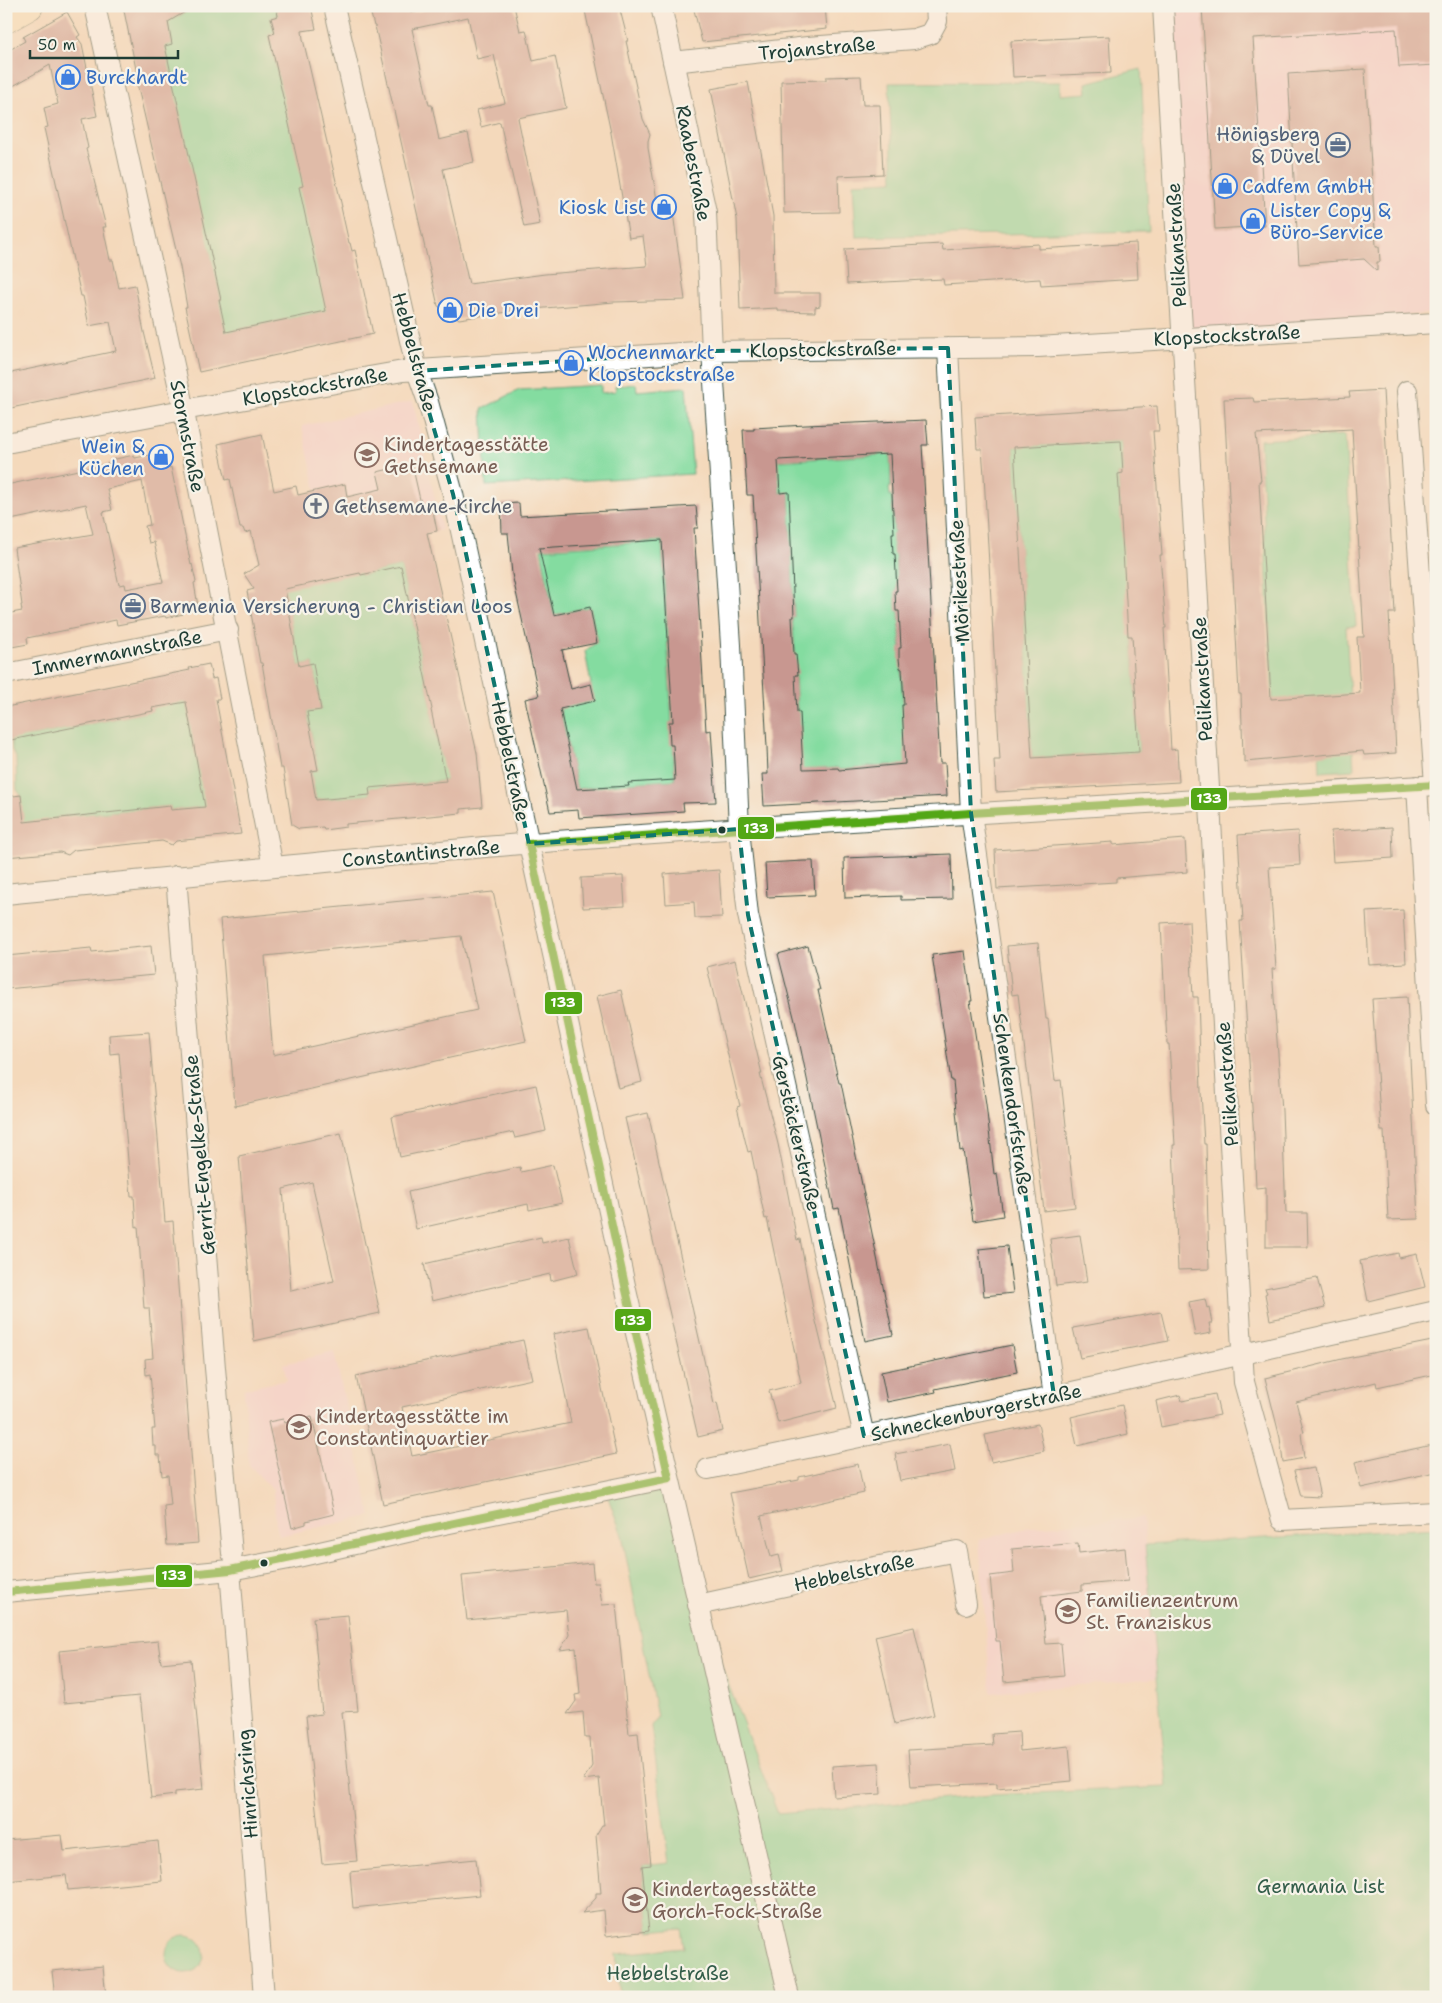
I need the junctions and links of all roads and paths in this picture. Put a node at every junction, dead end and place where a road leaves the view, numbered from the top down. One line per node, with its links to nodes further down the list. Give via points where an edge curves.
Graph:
1 (29, 6): 7 (main road)
2 (95, 6): 15 (street, Stormstraße)
3 (334, 6): 13 (street, Hebbelstraße)
4 (661, 6): 8 (street, Raabestraße)
5 (936, 6): 8 (street, Trojanstraße, via 937,21 930,34 914,39)
6 (1163, 6): 10 (street, Pelikanstraße)
7 (6, 19)
8 (673, 62): 12 (street, Raabestraße, via 706,212)
9 (1436, 323): 10 (street, Klopstockstraße)
10 (1182, 337): 11 (street, Klopstockstraße, via 1038,347); 20 (street, Pelikanstraße)
11 (948, 348): 12 (street, Klopstockstraße); 21 (street, Mörikestraße)
12 (712, 351): 13 (street, Klopstockstraße); 22 (street, Raabestraße)
13 (417, 371): 15 (street, Klopstockstraße); 23 (street, Hebbelstraße, via 453,494)
14 (1407, 391): 19 (street)
15 (183, 410): 16 (street, Klopstockstraße); 17 (street, Stormstraße)
16 (6, 443)
17 (228, 630): 18 (street, Immermannstraße); 24 (street, Stormstraße)
18 (6, 674)
19 (1429, 785): 20 (street, Constantinstraße); 27 (street)
20 (1209, 798): 21 (street, Constantinstraße); 29 (street, Pelikanstraße)
21 (971, 813): 22 (street, Constantinstraße); 30 (street, Schenkendorfstraße)
22 (739, 829): 23 (street, Constantinstraße); 31 (street, Gerstäckerstraße, via 748,916)
23 (529, 844): 24 (street, Constantinstraße); 33 (street, Hebbelstraße)
24 (273, 867): 25 (street, Constantinstraße)
25 (176, 876): 26 (street, Constantinstraße); 35 (street, Gerrit-Engelke-Straße)
26 (6, 894)
27 (1436, 1105)
28 (1436, 1311): 29 (street, Schneckenburgerstraße)
29 (1243, 1353): 30 (street, Schneckenburgerstraße); 34 (street, via 1244,1382 1282,1520)
30 (1054, 1396): 31 (street, Schneckenburgerstraße)
31 (864, 1436): 32 (street, Schneckenburgerstraße)
32 (708, 1469)
33 (669, 1478): 35 (street, via 289,1559); 38 (street, Hebbelstraße)
34 (1436, 1512)
35 (231, 1562): 36 (street); 39 (street, Hinrichsring)
36 (6, 1592)
37 (966, 1604): 38 (street, Hebbelstraße, via 957,1551)
38 (698, 1605): 40 (street, Hebbelstraße)
39 (264, 1997)
40 (789, 1997)

